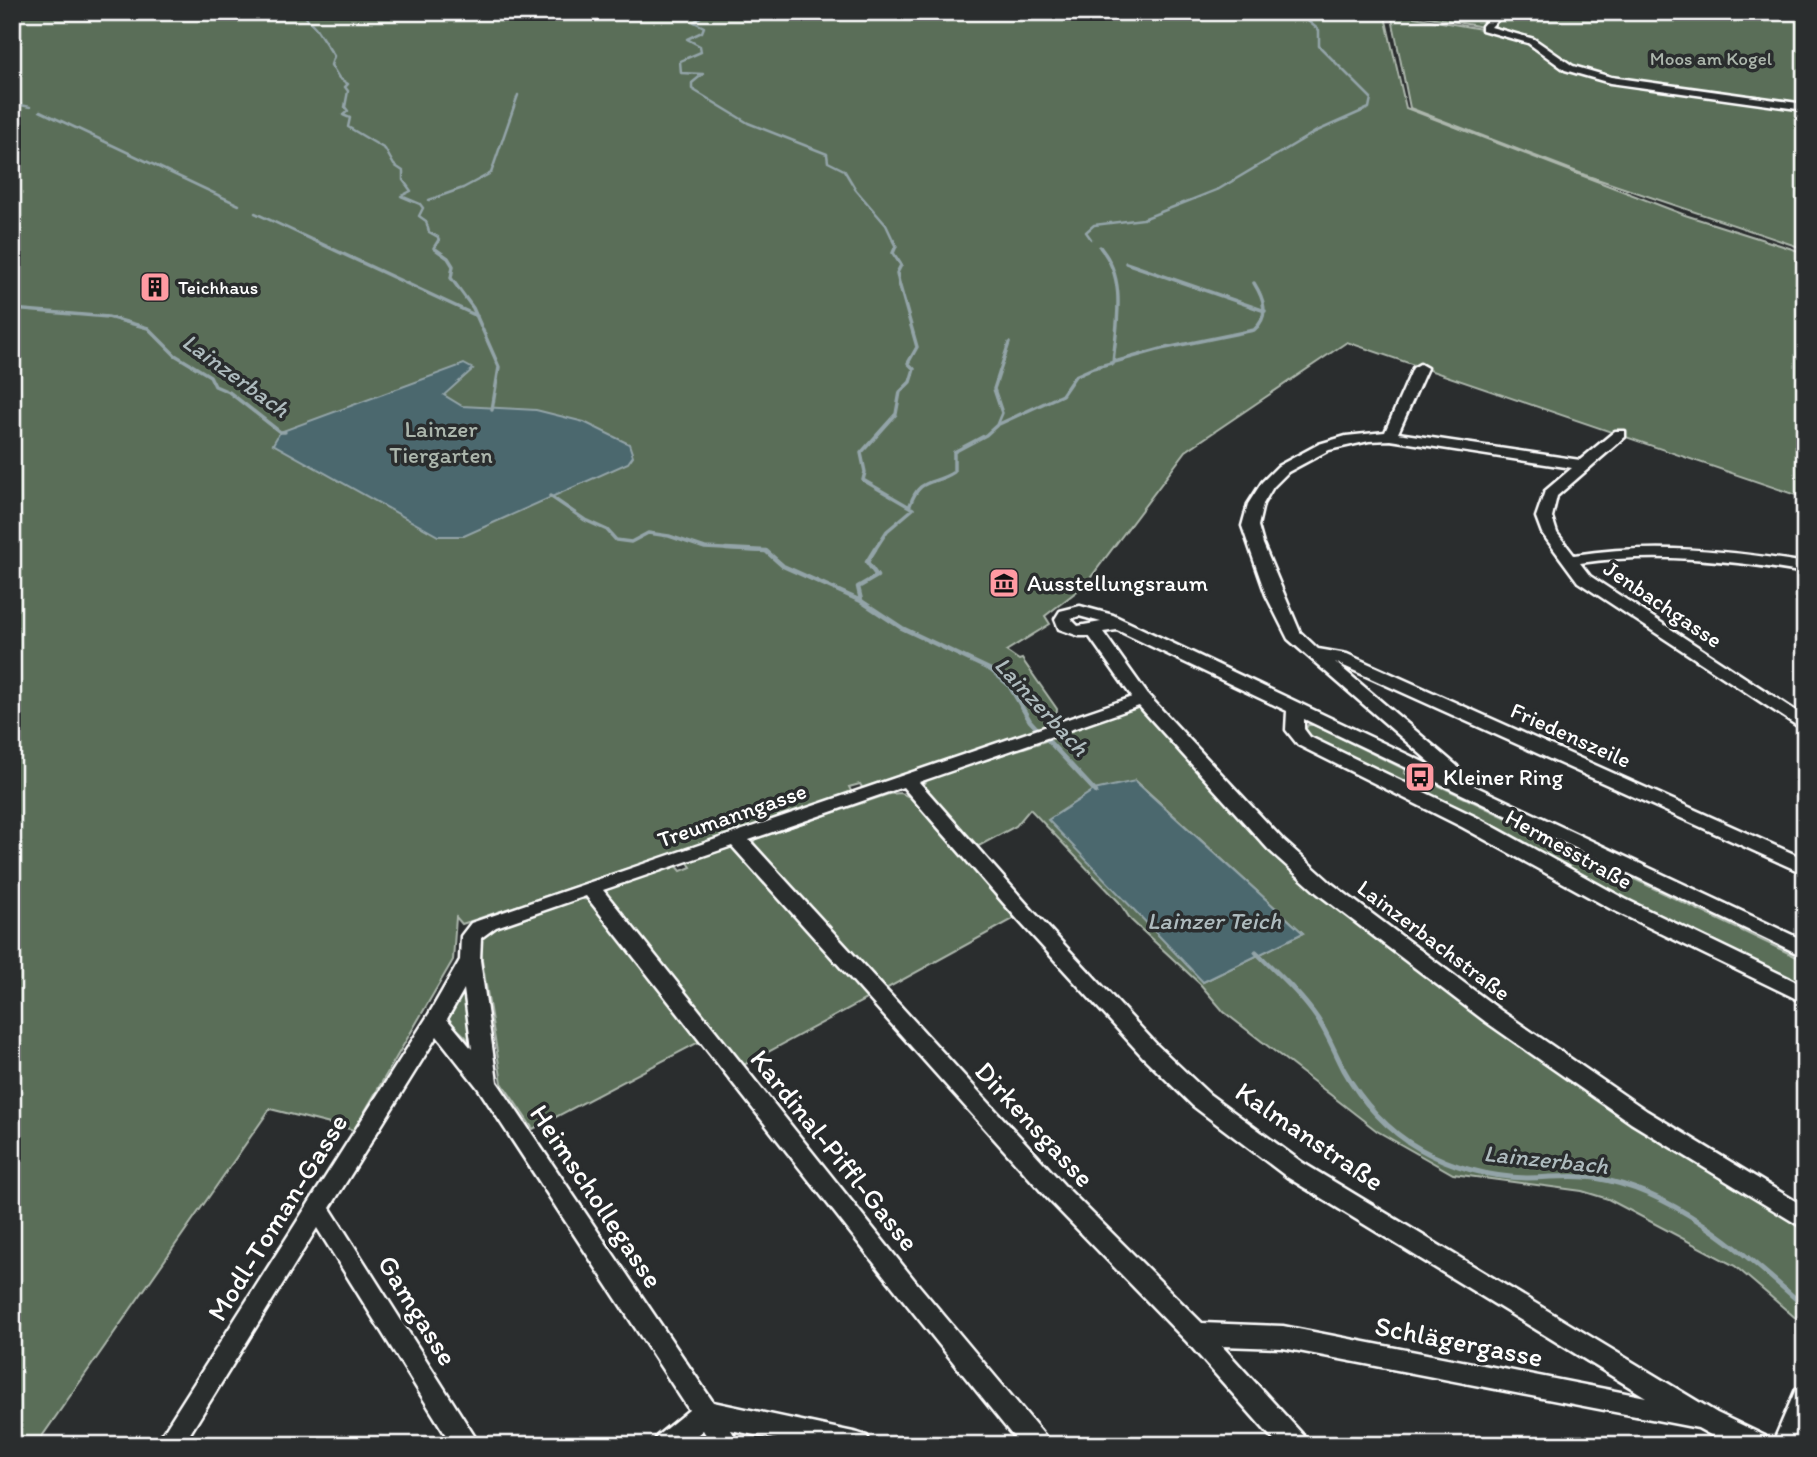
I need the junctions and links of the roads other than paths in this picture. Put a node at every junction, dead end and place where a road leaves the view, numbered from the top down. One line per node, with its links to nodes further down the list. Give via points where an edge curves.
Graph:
1 (1500, 12): 2 (street, via 1485,28 1531,41 1569,68 1602,78)
2 (1805, 107)
3 (1420, 368): 5 (street)
4 (1620, 433): 6 (street, Jenbachgasse)
5 (1390, 436): 6 (street); 11 (street, via 1347,440 1285,467 1265,486 1255,507 1249,528 1289,630)
6 (1582, 465): 7 (street, Jenbachgasse, via 1550,494 1544,517)
7 (1570, 560): 8 (street, via 1662,550); 14 (street, Jenbachgasse, via 1584,579)
8 (1805, 568)
9 (1118, 625): 10 (street, via 1103,625); 10 (street, Hermesstraße, via 1080,611 1063,619 1071,629); 13 (street, Hermesstraße)
10 (1094, 631): 12 (street, Lainzerbachstraße)
11 (1316, 654): 16 (street, via 1451,770); 18 (street, Friedenszeile, via 1341,658)
12 (1146, 704): 15 (street, Treumanngasse); 26 (street, Lainzerbachstraße, via 1276,845 1324,888 1527,1039 1639,1116)
13 (1296, 710): 16 (street, Hermesstraße); 22 (street, Hermesstraße, via 1295,730 1304,741)
14 (1805, 725)
15 (908, 781): 17 (street, Treumanngasse); 30 (street, Kalmanstraße, via 1044,936 1201,1100 1295,1170)
16 (1460, 787): 20 (street, Hermesstraße)
17 (737, 839): 19 (street, Treumanngasse); 27 (street, Dirkensgasse, via 1056,1192)
18 (1805, 867)
19 (591, 889): 21 (street, Treumanngasse, via 478,928 471,936); 36 (street, Kardinal-Piffl-Gasse)
20 (1805, 950)
21 (470, 960): 23 (street, Modl-Toman-Gasse); 24 (street, Heimschollegasse)
22 (1805, 995)
23 (436, 1020): 24 (street); 25 (street, Modl-Toman-Gasse)
24 (487, 1084): 29 (street, Heimschollegasse)
25 (318, 1209): 31 (street, Modl-Toman-Gasse); 32 (street, Gamgasse)
26 (1805, 1219)
27 (1196, 1334): 30 (street, Schlägergasse, via 1283,1337); 37 (street, Dirkensgasse)
28 (1805, 1397): 39 (street)
29 (705, 1412): 33 (street); 34 (street, Heimschollegasse); 35 (street)
30 (1708, 1421): 38 (street, Kalmanstraße)
31 (168, 1445)
32 (467, 1445)
33 (666, 1445)
34 (727, 1445)
35 (858, 1445)
36 (1036, 1445)
37 (1294, 1445)
38 (1756, 1445)
39 (1786, 1445)

